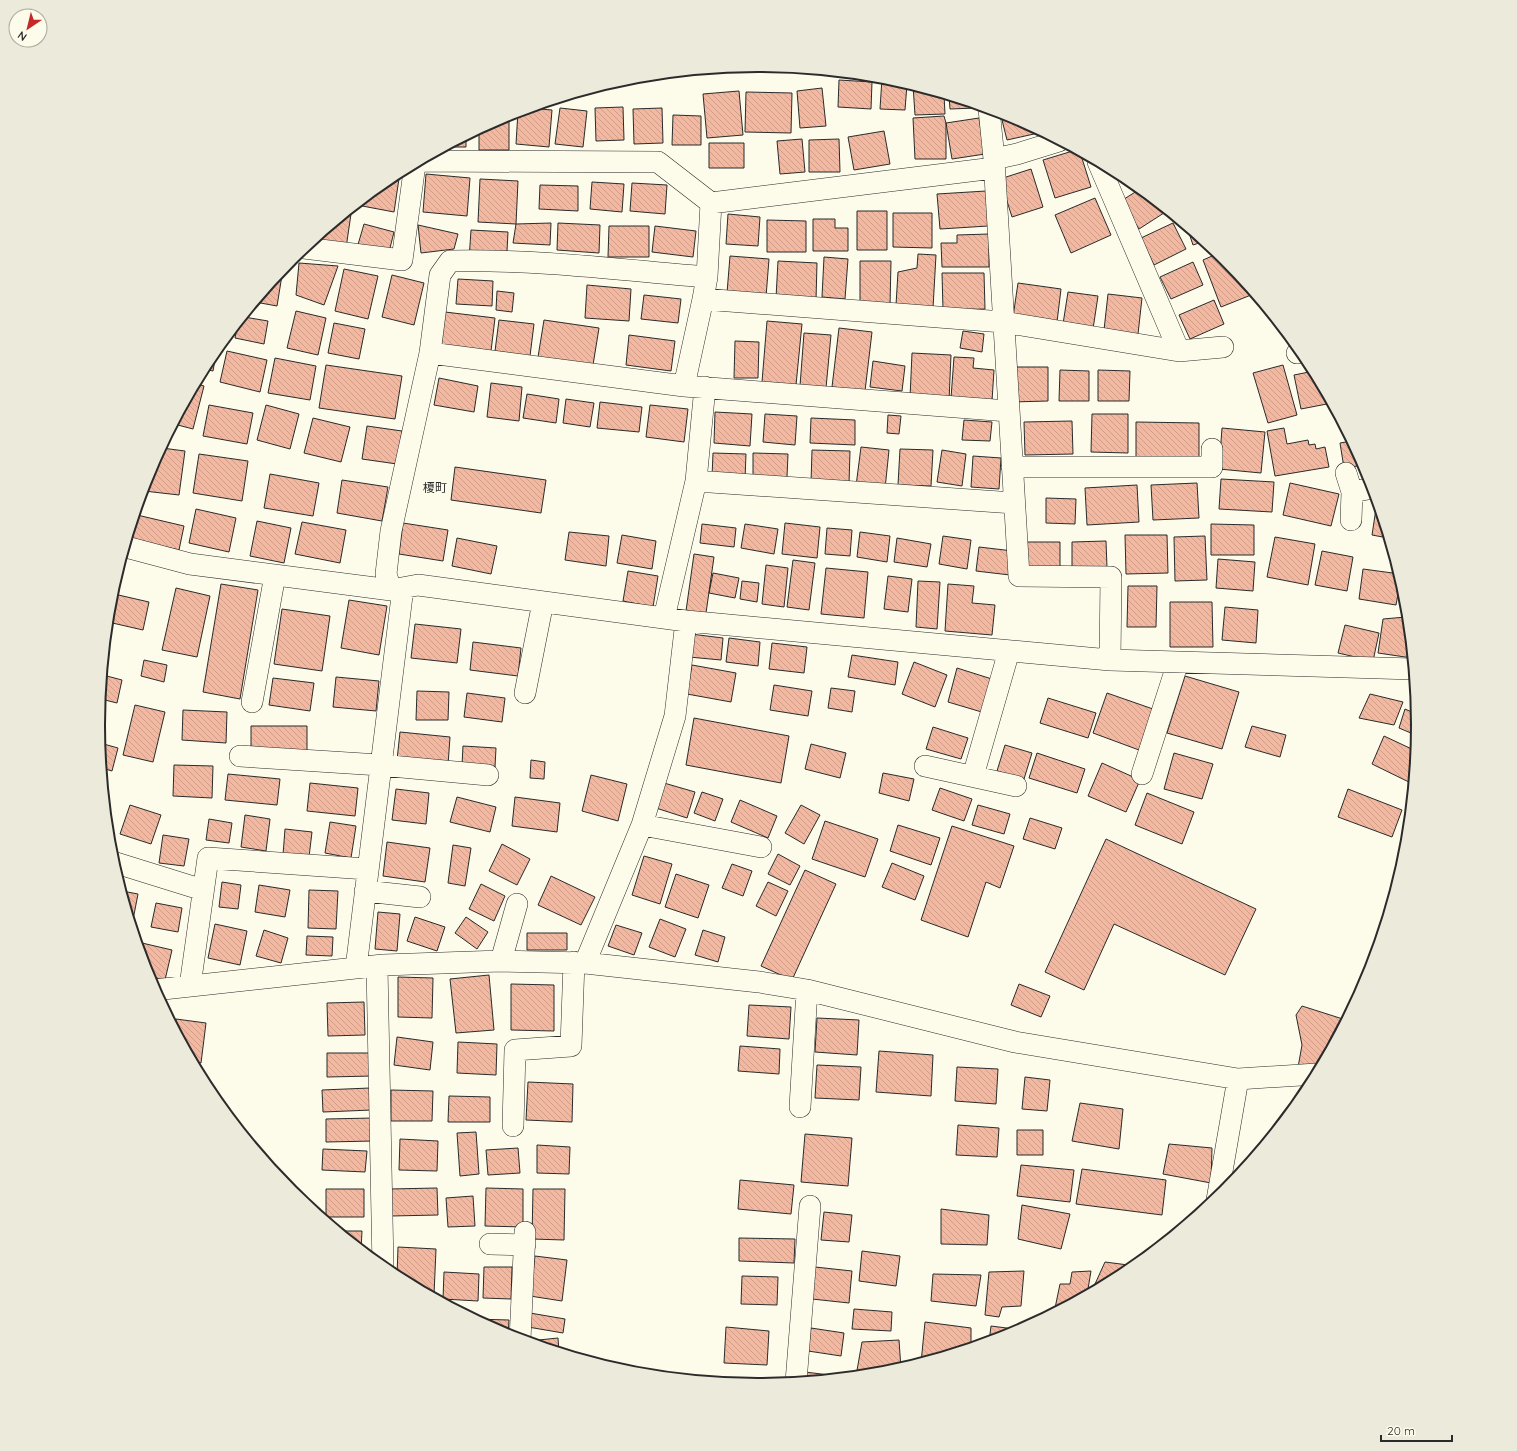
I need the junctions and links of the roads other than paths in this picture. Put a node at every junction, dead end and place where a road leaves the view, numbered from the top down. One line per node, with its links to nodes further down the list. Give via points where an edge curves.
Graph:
1 (990, 115): 4 (street)
2 (1054, 142): 4 (street)
3 (429, 162): 7 (street, via 658,162)
4 (994, 163): 7 (street); 11 (street)
5 (1101, 170): 13 (street)
6 (414, 171): 8 (street, via 402,260)
7 (711, 202): 9 (street)
8 (312, 249)
9 (707, 277): 10 (street); 14 (street, via 542,263 450,261 440,275)
10 (703, 299): 11 (street); 15 (street)
11 (1003, 322): 13 (street); 17 (street)
12 (1223, 347): 13 (street)
13 (1179, 351)
14 (430, 352): 15 (street); 28 (street, via 392,531 386,574)
15 (684, 386): 16 (street)
16 (705, 387): 17 (street); 21 (street)
17 (1008, 411): 19 (street)
18 (1212, 449): 19 (street, via 1212,467)
19 (1012, 467): 24 (street)
20 (1346, 473): 23 (street)
21 (696, 481): 24 (street); 30 (street)
22 (1367, 489): 23 (street)
23 (1352, 492): 25 (street)
24 (1014, 503): 33 (street, via 1019,576 1110,577)
25 (1351, 520)
26 (130, 548): 27 (street, via 190,564)
27 (275, 575): 28 (street); 37 (street)
28 (397, 589): 29 (street, via 418,585); 39 (street)
29 (543, 602): 30 (street); 36 (street)
30 (664, 618): 31 (street)
31 (686, 621): 32 (street); 45 (street, via 674,716)
32 (1010, 651): 33 (street); 43 (street)
33 (1110, 660): 34 (street)
34 (1178, 662): 35 (street); 41 (street)
35 (1409, 669)
36 (525, 692)
37 (252, 702)
38 (240, 756): 39 (street)
39 (380, 765): 42 (street); 48 (street)
40 (925, 766): 43 (street)
41 (1142, 774)
42 (488, 775)
43 (973, 776): 44 (street)
44 (1016, 786)
45 (642, 826): 46 (street); 54 (street)
46 (761, 847)
47 (120, 864): 49 (street)
48 (367, 869): 49 (street, via 208,858); 50 (street)
49 (203, 890): 57 (street)
50 (365, 891): 51 (street); 56 (street)
51 (420, 897)
52 (518, 904): 53 (street)
53 (501, 961): 54 (street); 55 (street)
54 (580, 962): 59 (street, via 759,982); 63 (street, via 571,1046 515,1050)
55 (377, 966): 56 (street); 67 (street)
56 (356, 968): 57 (street)
57 (190, 986): 58 (street)
58 (161, 989)
59 (807, 990): 61 (street, via 1015,1042); 62 (street)
60 (1311, 1074): 61 (street)
61 (1238, 1079): 64 (street)
62 (800, 1107)
63 (514, 1126)
64 (1219, 1190)
65 (810, 1206): 69 (street)
66 (490, 1244): 68 (street, via 525,1239)
67 (383, 1260)
68 (520, 1334)
69 (796, 1378)

